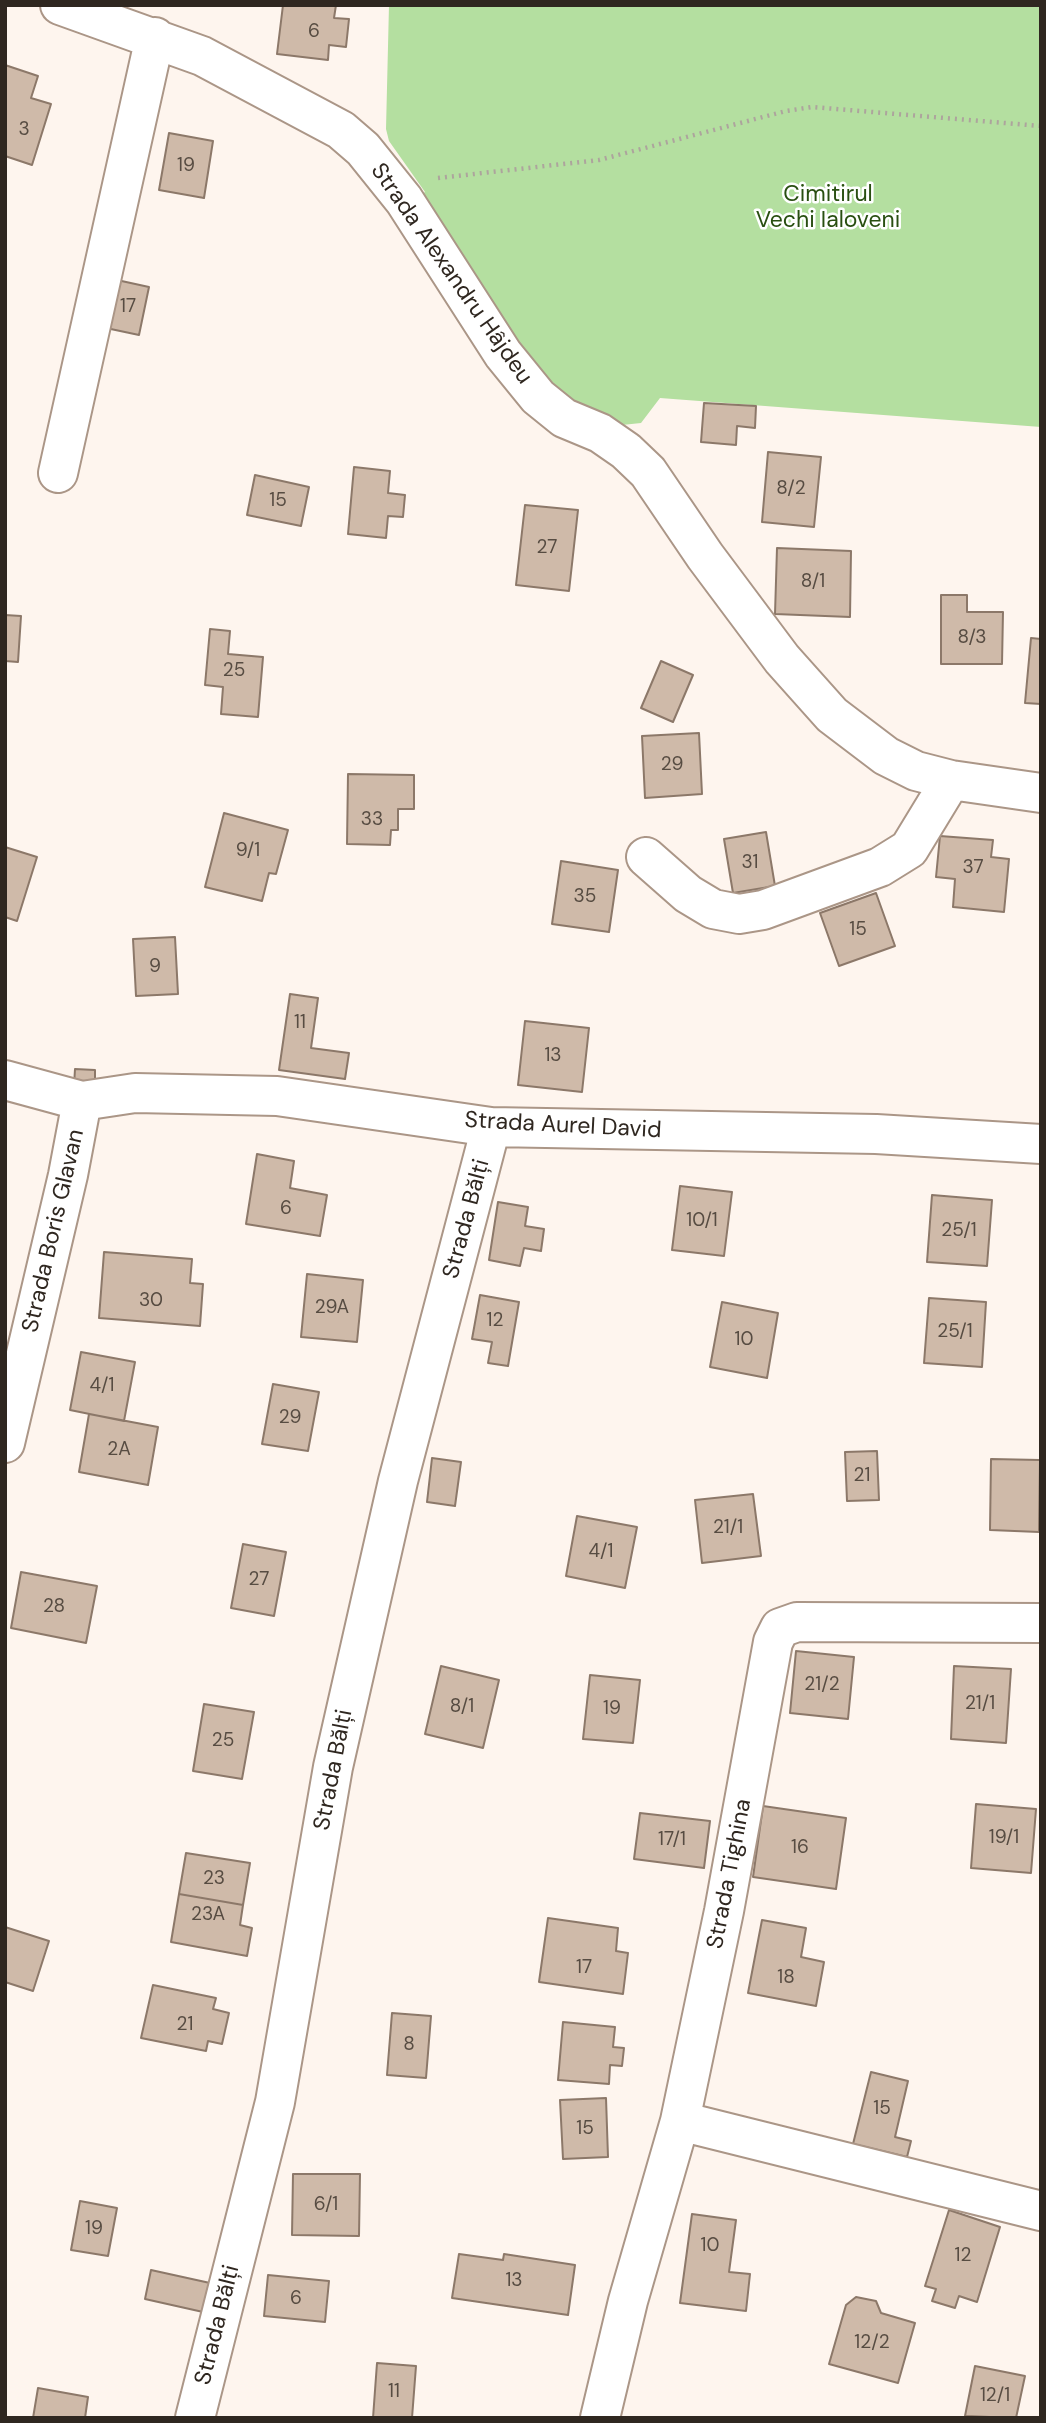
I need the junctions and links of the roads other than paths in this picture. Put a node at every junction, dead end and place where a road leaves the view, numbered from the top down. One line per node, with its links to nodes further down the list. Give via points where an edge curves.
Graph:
1 (60, 5): 2 (street, Strada Alexandru Hâjdeu)
2 (155, 37): 3 (street); 4 (street, Strada Alexandru Hâjdeu, via 214,62 341,130 363,149 398,193 503,354 538,397 564,418 600,433 648,472 767,638 832,715 886,756 916,771)
3 (58, 472)
4 (951, 779): 5 (street, Strada Alexandru Hâjdeu); 6 (street, via 909,849 880,867 763,910 739,914 713,909)
5 (1041, 793)
6 (646, 857)
7 (5, 1080): 8 (street, Strada Aurel David)
8 (82, 1101): 9 (street, Strada Aurel David, via 135,1093 276,1096); 11 (street, Strada Boris Glavan)
9 (491, 1127): 10 (street, Strada Aurel David, via 876,1134); 15 (street, Strada Bălți, via 395,1495 333,1767 275,2102)
10 (1041, 1144)
11 (5, 1443)
12 (1041, 1623): 13 (street, Strada Tighina, via 797,1622 780,1628 773,1642)
13 (680, 2121): 14 (street); 16 (street, Strada Tighina)
14 (1041, 2211)
15 (195, 2418)
16 (600, 2418)

